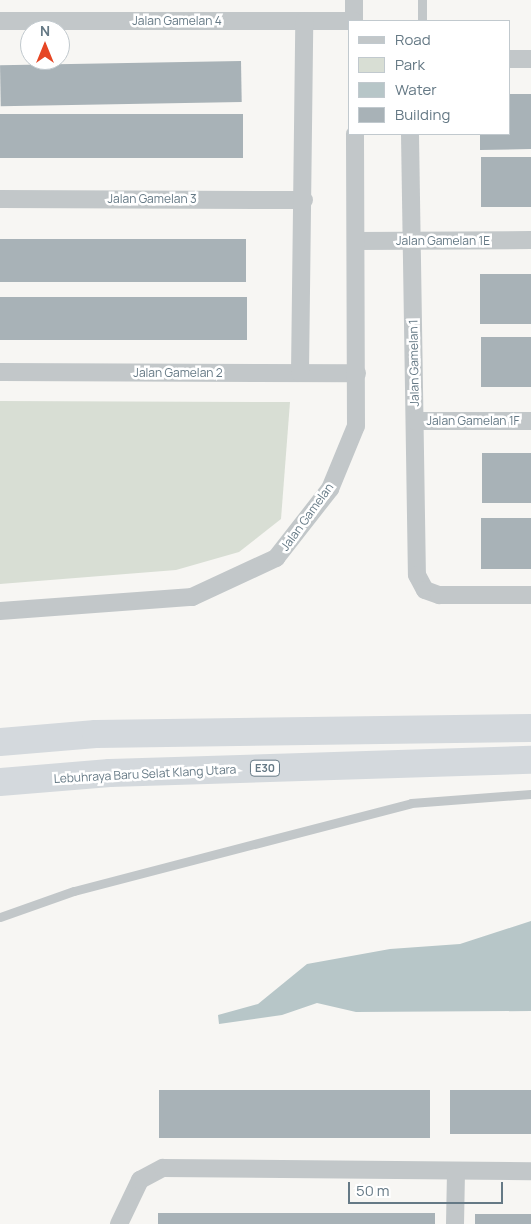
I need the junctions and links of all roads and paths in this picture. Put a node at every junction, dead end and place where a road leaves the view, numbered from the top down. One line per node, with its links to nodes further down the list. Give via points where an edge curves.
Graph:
1 (354, 0): 3 (street)
2 (422, 0): 4 (lane)
3 (354, 20)
4 (422, 20)
5 (0, 21): 6 (street, Jalan Gamelan 4)
6 (304, 21): 7 (street, Jalan Gamelan 4); 13 (street)
7 (348, 21)
8 (511, 59): 9 (street)
9 (531, 59)
10 (355, 135): 15 (street, Jalan Gamelan)
11 (410, 135): 16 (street, Jalan Gamelan 1)
12 (0, 199): 13 (street, Jalan Gamelan 3)
13 (304, 200): 18 (street)
14 (531, 240): 16 (street, Jalan Gamelan 1E)
15 (356, 241): 16 (street, Jalan Gamelan 1E); 19 (street, Jalan Gamelan)
16 (411, 241): 20 (street, Jalan Gamelan 1)
17 (0, 372): 18 (street, Jalan Gamelan 2)
18 (300, 373): 19 (street, Jalan Gamelan 2)
19 (357, 373): 23 (street, Jalan Gamelan, via 356,426 330,489 276,558 192,597)
20 (415, 421): 21 (street, Jalan Gamelan 1F); 22 (street, Jalan Gamelan 1, via 416,576 425,590 439,595)
21 (531, 421)
22 (531, 595)
23 (0, 611)
24 (531, 728): 25 (highway, via 96,734)
25 (0, 742)
26 (531, 760): 27 (highway, Lebuhraya Baru Selat Klang Utara / E30, via 110,773)
27 (0, 782)
28 (531, 794): 29 (lane, via 411,803 74,891)
29 (0, 917)
30 (456, 1171): 31 (street); 32 (street, via 163,1168 140,1180); 33 (street)
31 (531, 1171)
32 (118, 1224)
33 (456, 1224)

